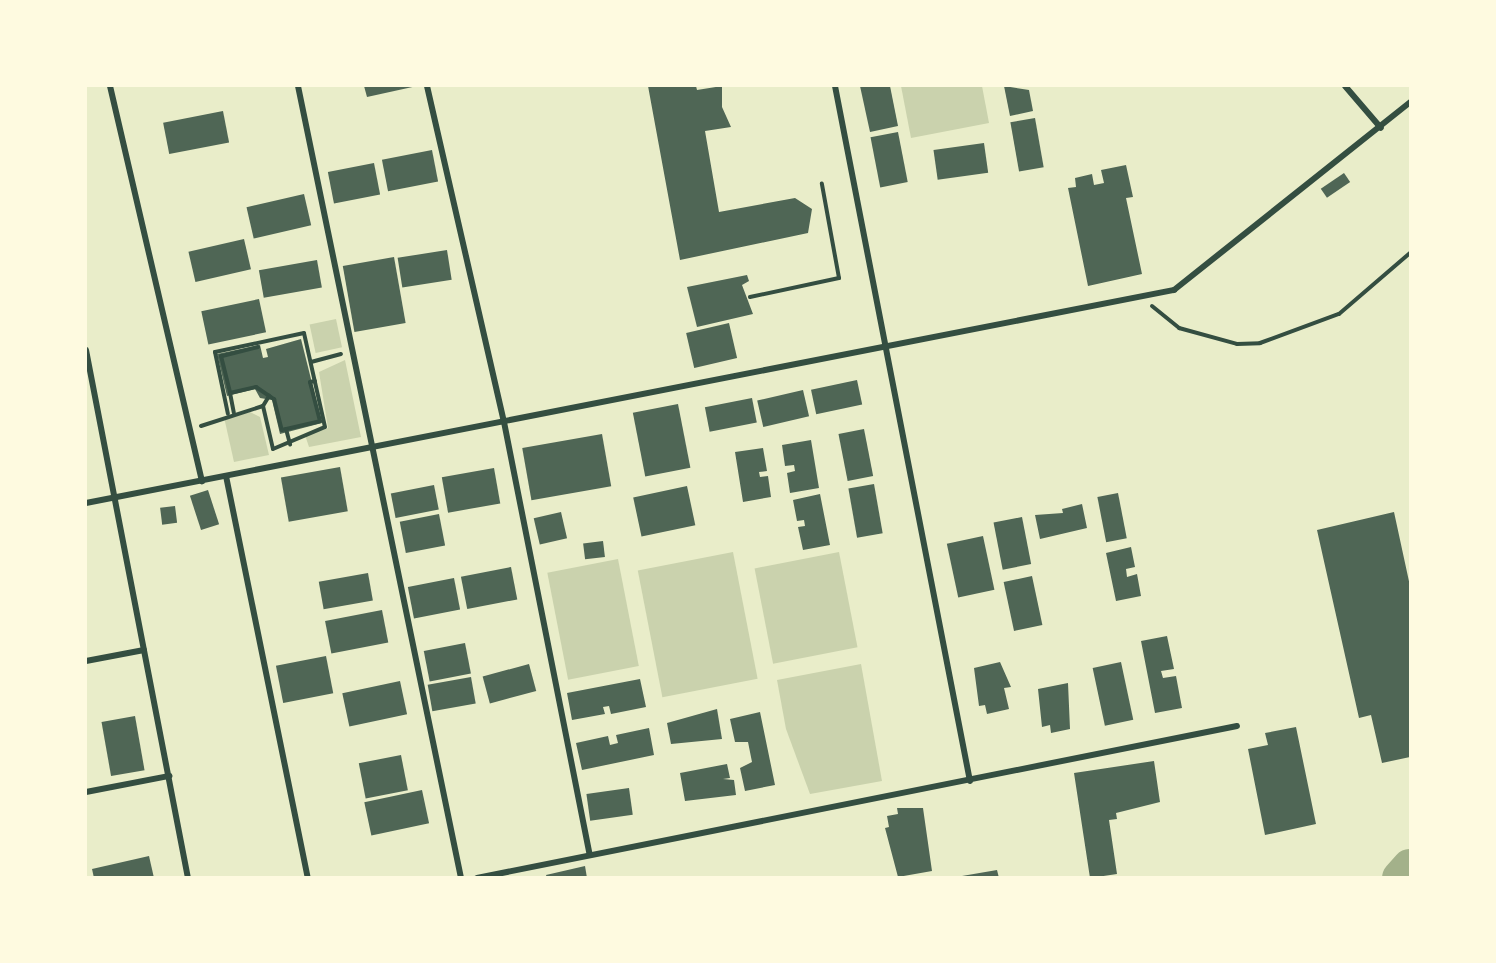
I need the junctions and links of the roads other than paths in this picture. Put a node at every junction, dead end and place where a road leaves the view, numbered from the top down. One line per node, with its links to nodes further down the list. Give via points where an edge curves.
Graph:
1 (110, 86): 14 (street)
2 (298, 86): 12 (street)
3 (427, 86): 11 (street)
4 (835, 86): 9 (street)
5 (1345, 86): 7 (street)
6 (1410, 102): 7 (street)
7 (1381, 128): 9 (street, via 1174,290)
8 (86, 350): 10 (street)
9 (885, 350): 11 (street); 21 (street)
10 (87, 362): 15 (street)
11 (504, 422): 12 (street); 23 (street)
12 (375, 447): 13 (street); 26 (street)
13 (226, 476): 14 (street); 25 (street)
14 (202, 481): 15 (street)
15 (114, 497): 16 (street); 17 (street)
16 (86, 503)
17 (144, 650): 18 (street); 20 (street)
18 (86, 661)
19 (1237, 726): 21 (street)
20 (169, 776): 22 (street); 24 (street)
21 (970, 781): 23 (street)
22 (86, 792)
23 (590, 855): 27 (street)
24 (188, 878)
25 (308, 878)
26 (461, 878)
27 (477, 878)

